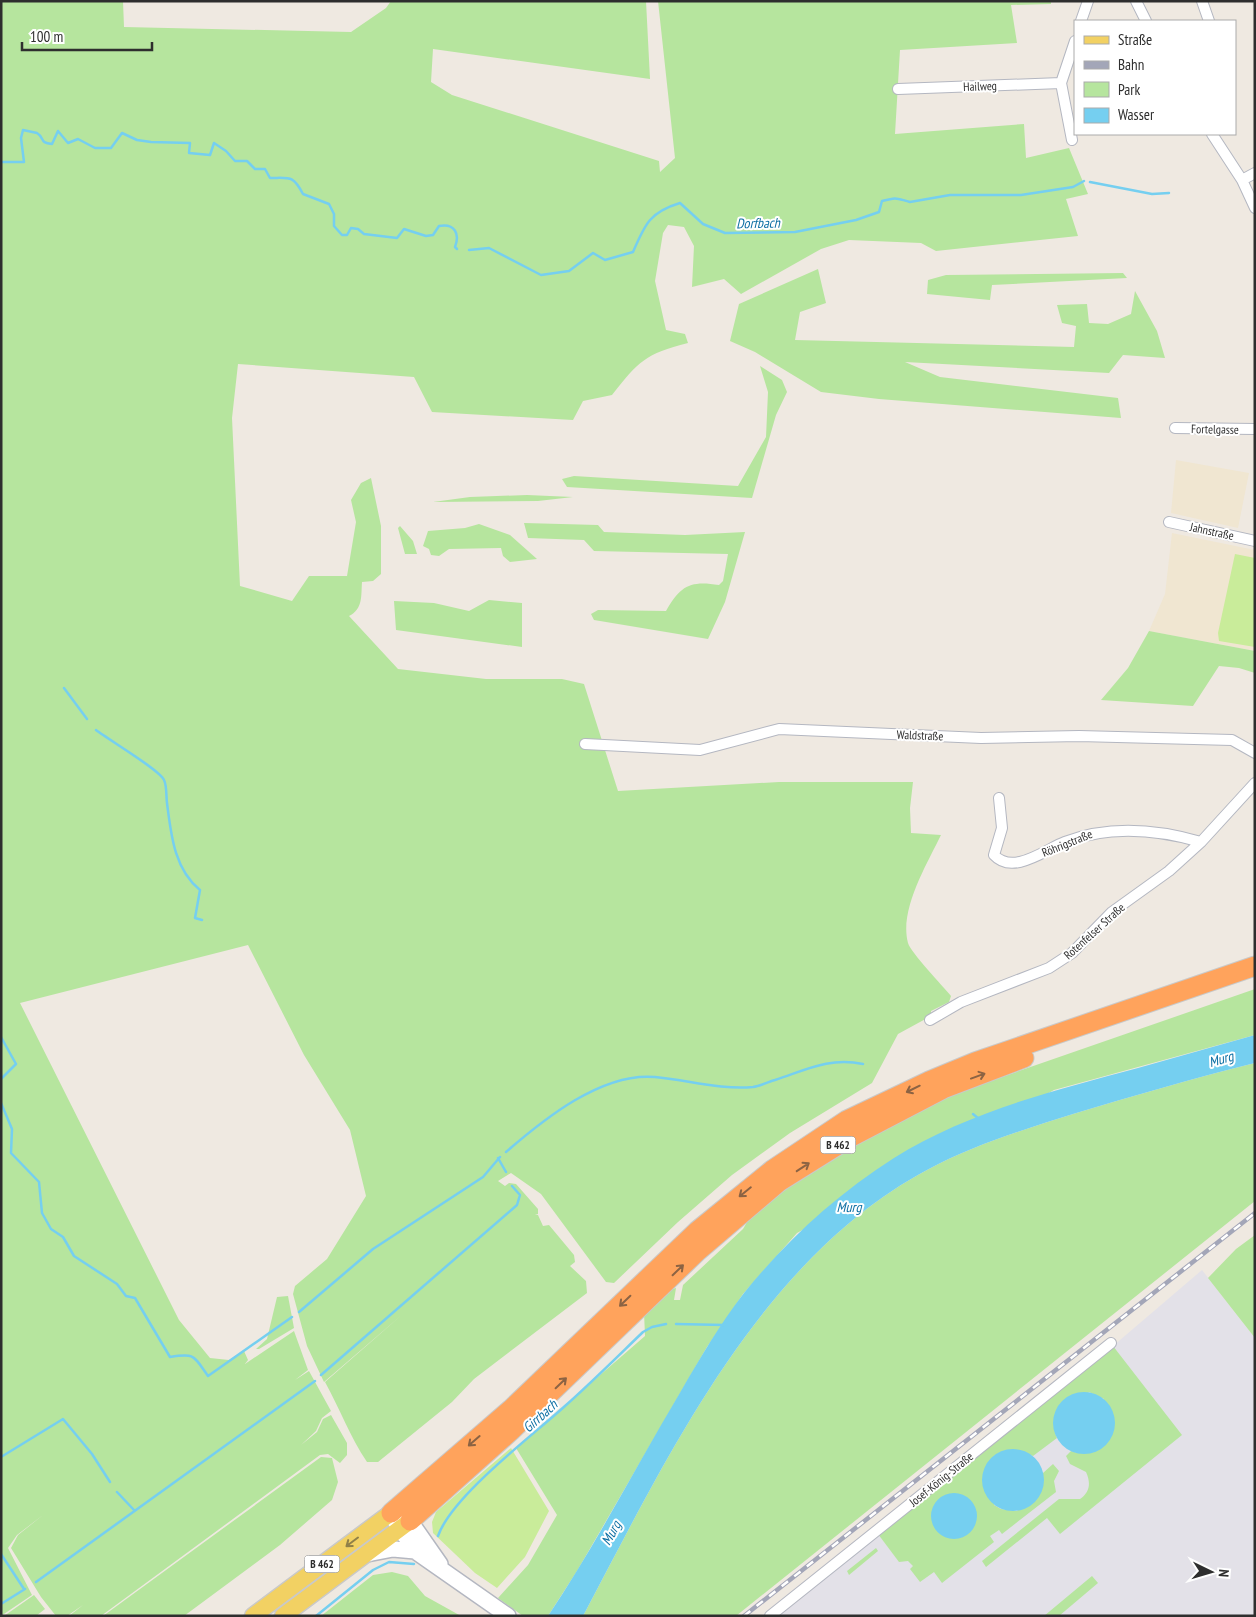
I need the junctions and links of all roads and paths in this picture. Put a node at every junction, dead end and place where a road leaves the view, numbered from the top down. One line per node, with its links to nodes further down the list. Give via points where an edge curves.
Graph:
1 (1088, 1): 4 (street)
2 (1136, 1): 5 (street)
3 (1202, 1): 6 (street)
4 (1081, 20)
5 (1146, 20)
6 (1209, 20)
7 (1074, 44): 8 (street)
8 (1061, 84): 9 (street, Hailweg); 11 (street)
9 (898, 89)
10 (1213, 135): 13 (street)
11 (1072, 140)
12 (1255, 173): 13 (street)
13 (1242, 180): 14 (street)
14 (1255, 208)
15 (1174, 428): 16 (street, Fortelgasse)
16 (1255, 429)
17 (1169, 522): 18 (street, Jahnstraße)
18 (1255, 540)
19 (585, 744): 20 (street, Waldstraße, via 700,750 778,729 981,738 1079,736 1232,740)
20 (1255, 753)
21 (1255, 783): 23 (street, Rotenfelser Straße)
22 (999, 798): 23 (street, Röhrigstraße, via 1002,828 994,855 1009,862 1028,860 1064,842 1097,831 1170,833)
23 (1201, 842): 26 (street, Rotenfelser Straße, via 1169,872 1112,912 1072,953 1049,968 962,1002)
24 (1255, 966): 28 (highway, B 462, one-way to 28, via 975,1062 847,1120 772,1170 697,1231 511,1409)
25 (1255, 979): 28 (highway, B 462, one-way to 25, via 511,1432 698,1251 787,1177 851,1137 942,1089)
26 (930, 1020)
27 (1111, 1343): 35 (street, Josef-König-Straße)
28 (400, 1521): 29 (street); 30 (main road, B 462); 31 (street); 32 (main road, B 462, one-way to 32)
29 (415, 1550): 30 (street, via 393,1549); 31 (street)
30 (368, 1554): 33 (main road, B 462)
31 (442, 1567): 34 (street)
32 (253, 1616)
33 (283, 1616)
34 (508, 1616)
35 (770, 1616)

